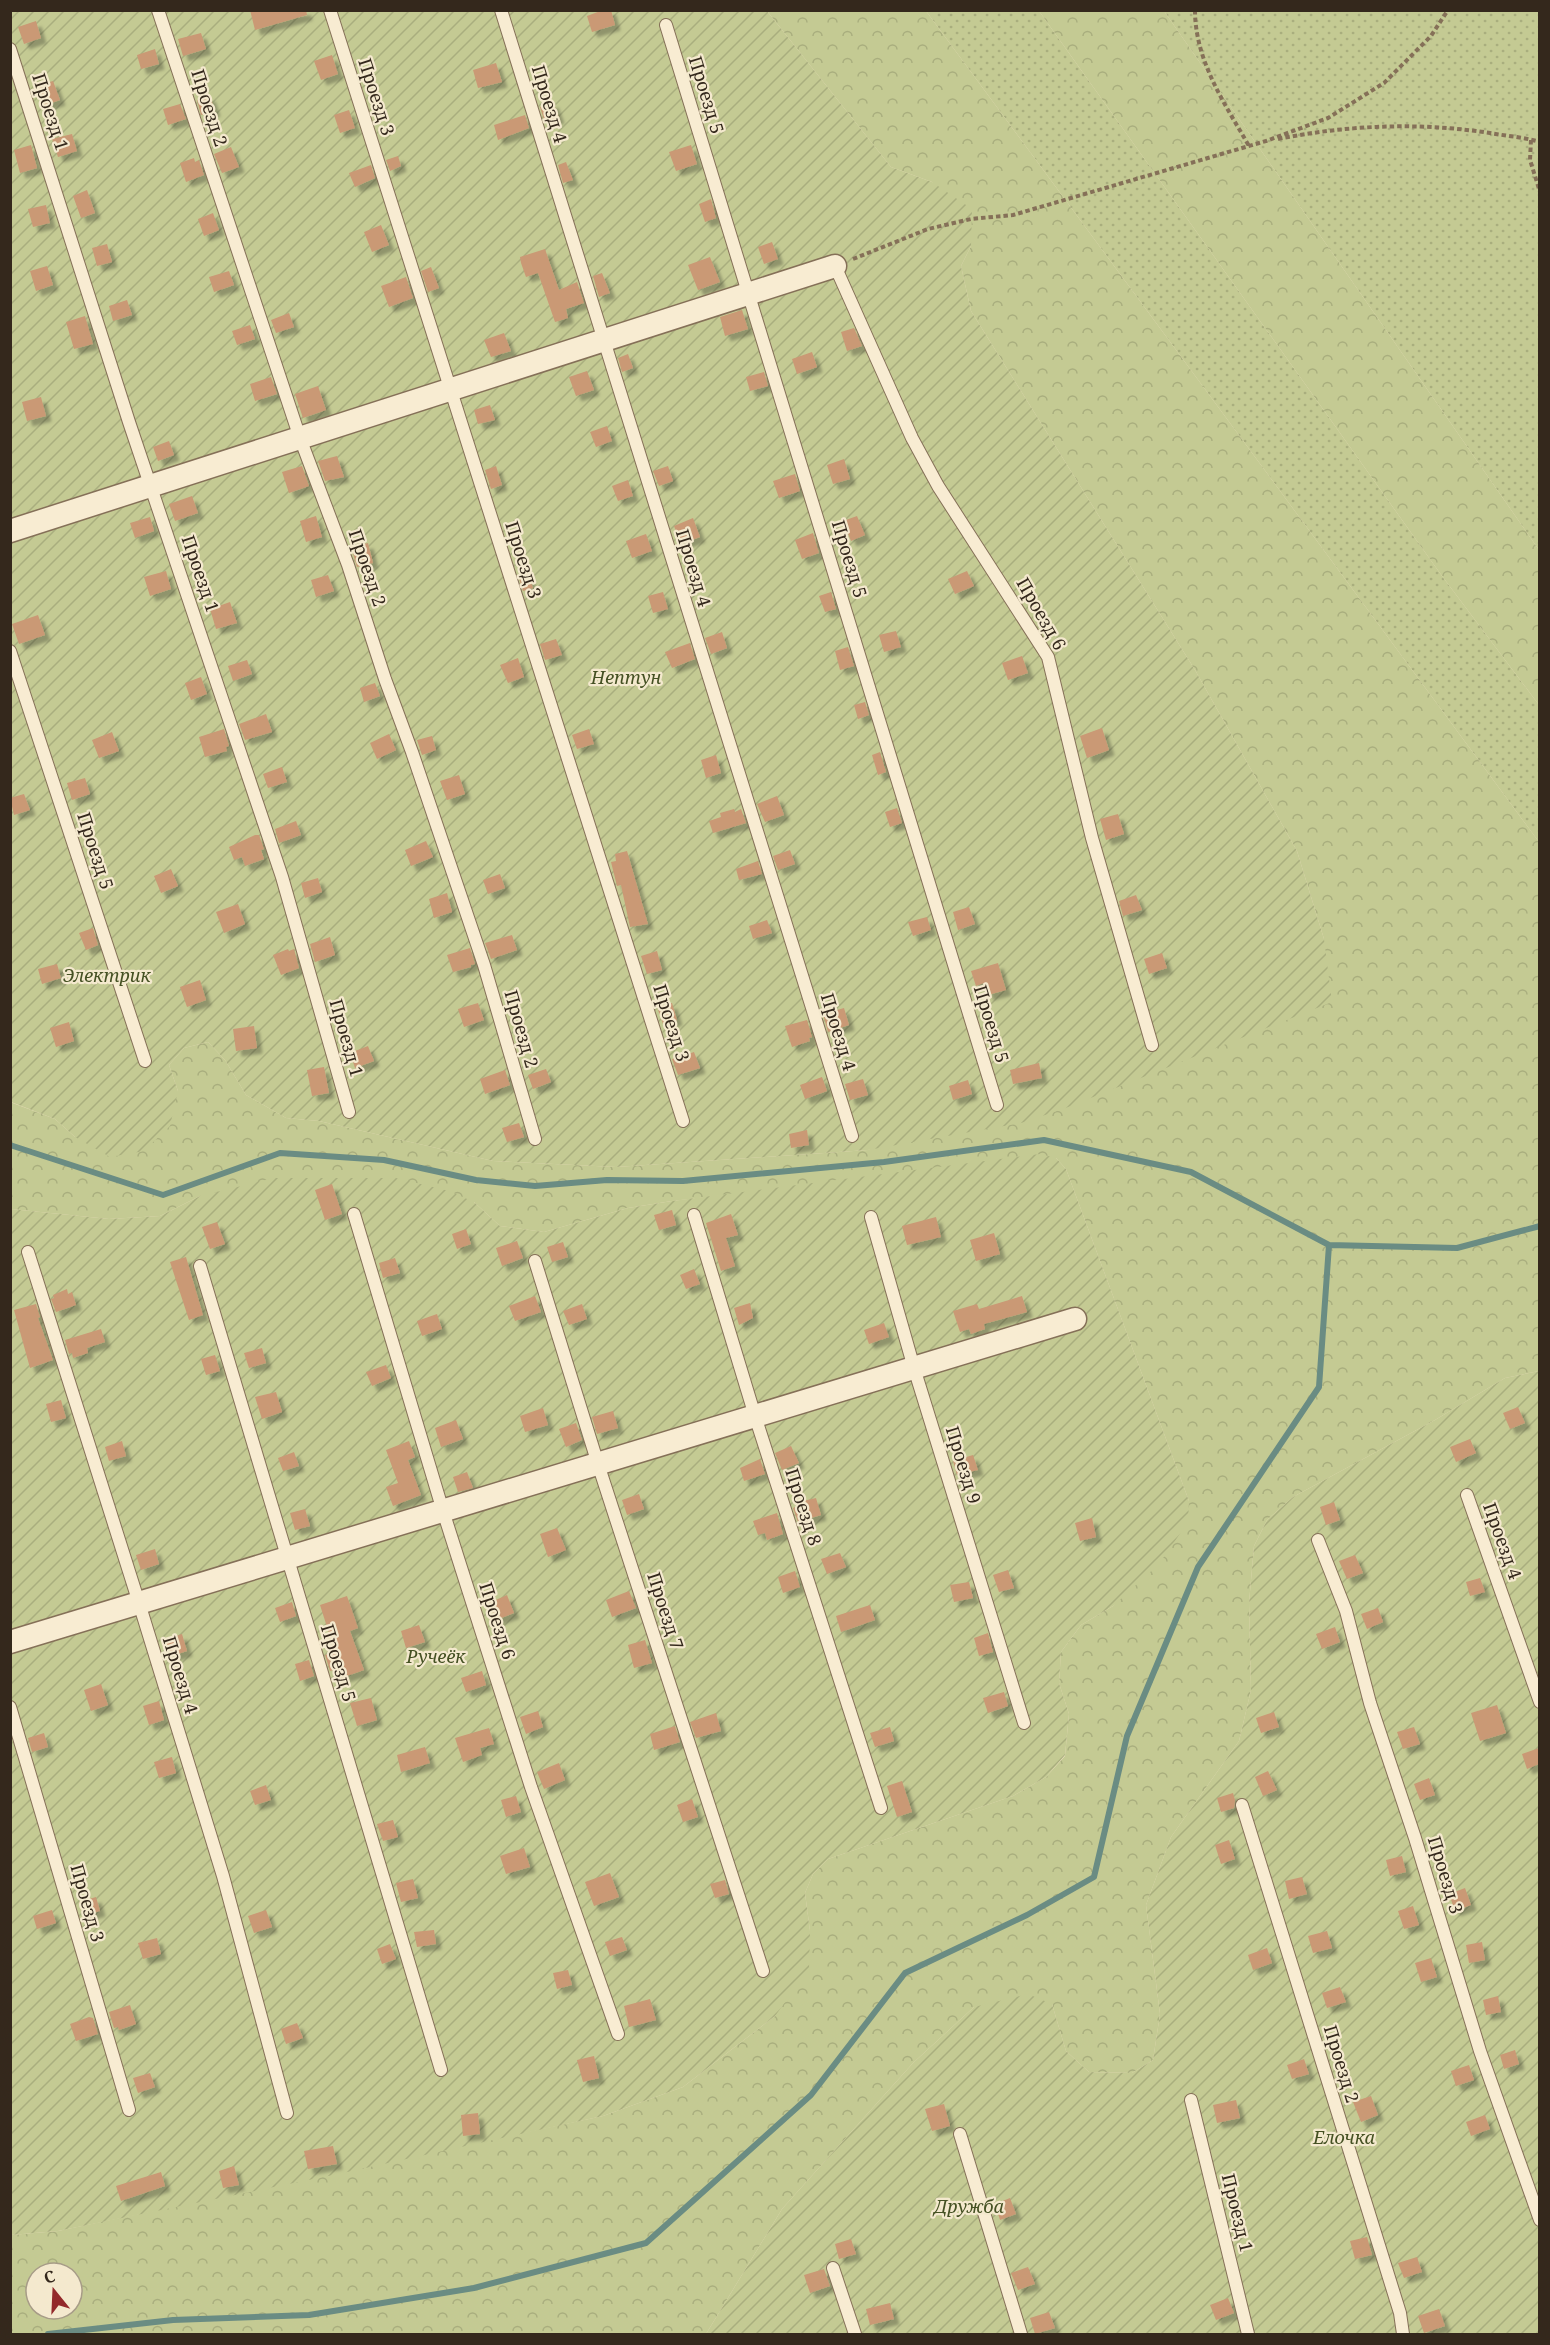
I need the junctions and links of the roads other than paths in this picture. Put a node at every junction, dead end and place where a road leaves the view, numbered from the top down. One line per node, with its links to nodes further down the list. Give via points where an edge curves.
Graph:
1 (158, 10): 10 (lane, Проезд 2)
2 (330, 10): 9 (lane, Проезд 3)
3 (501, 10): 8 (lane, Проезд 4)
4 (666, 25): 7 (lane, Проезд 5)
5 (10, 49): 11 (lane, Проезд 1)
6 (835, 266): 7 (street); 14 (lane, Проезд 6, via 912,438 938,486 1048,657 1092,838)
7 (748, 294): 8 (street); 16 (lane, Проезд 5)
8 (604, 340): 9 (street); 19 (lane, Проезд 4)
9 (450, 390): 10 (street); 18 (lane, Проезд 3)
10 (300, 438): 11 (street); 20 (lane, Проезд 2, via 348,566 484,965)
11 (152, 485): 12 (street); 17 (lane, Проезд 1, via 282,877)
12 (10, 531)
13 (10, 651): 15 (lane, Проезд 5)
14 (1152, 1045)
15 (145, 1061)
16 (997, 1105)
17 (349, 1112)
18 (682, 1120)
19 (852, 1136)
20 (535, 1139)
21 (354, 1214): 32 (lane, Проезд 6)
22 (694, 1215): 29 (lane, Проезд 8)
23 (871, 1217): 28 (lane, Проезд 9)
24 (28, 1252): 35 (lane, Проезд 4)
25 (535, 1262): 30 (lane, Проезд 7)
26 (200, 1266): 34 (lane, Проезд 5)
27 (1075, 1319): 28 (street)
28 (914, 1368): 29 (street); 39 (lane, Проезд 9)
29 (755, 1416): 30 (street); 41 (lane, Проезд 8)
30 (598, 1464): 32 (street); 42 (lane, Проезд 7)
31 (1467, 1495): 37 (lane, Проезд 4)
32 (443, 1511): 34 (street); 43 (lane, Проезд 6, via 531,1787)
33 (1318, 1540): 49 (lane, Проезд 3, via 1346,1611 1370,1703 1480,2051)
34 (288, 1558): 35 (street); 44 (lane, Проезд 5)
35 (140, 1603): 36 (street); 47 (lane, Проезд 4, via 223,1876)
36 (10, 1642)
37 (1539, 1702)
38 (10, 1707): 46 (lane, Проезд 3)
39 (1024, 1723)
40 (1242, 1805): 54 (lane, Проезд 2, via 1400,2313)
41 (880, 1808)
42 (763, 1971)
43 (618, 2034)
44 (441, 2070)
45 (1191, 2100): 53 (lane, Проезд 1)
46 (129, 2110)
47 (287, 2113)
48 (960, 2134): 52 (lane)
49 (1539, 2220)
50 (833, 2268): 51 (lane)
51 (855, 2334)
52 (1021, 2334)
53 (1248, 2334)
54 (1403, 2334)

